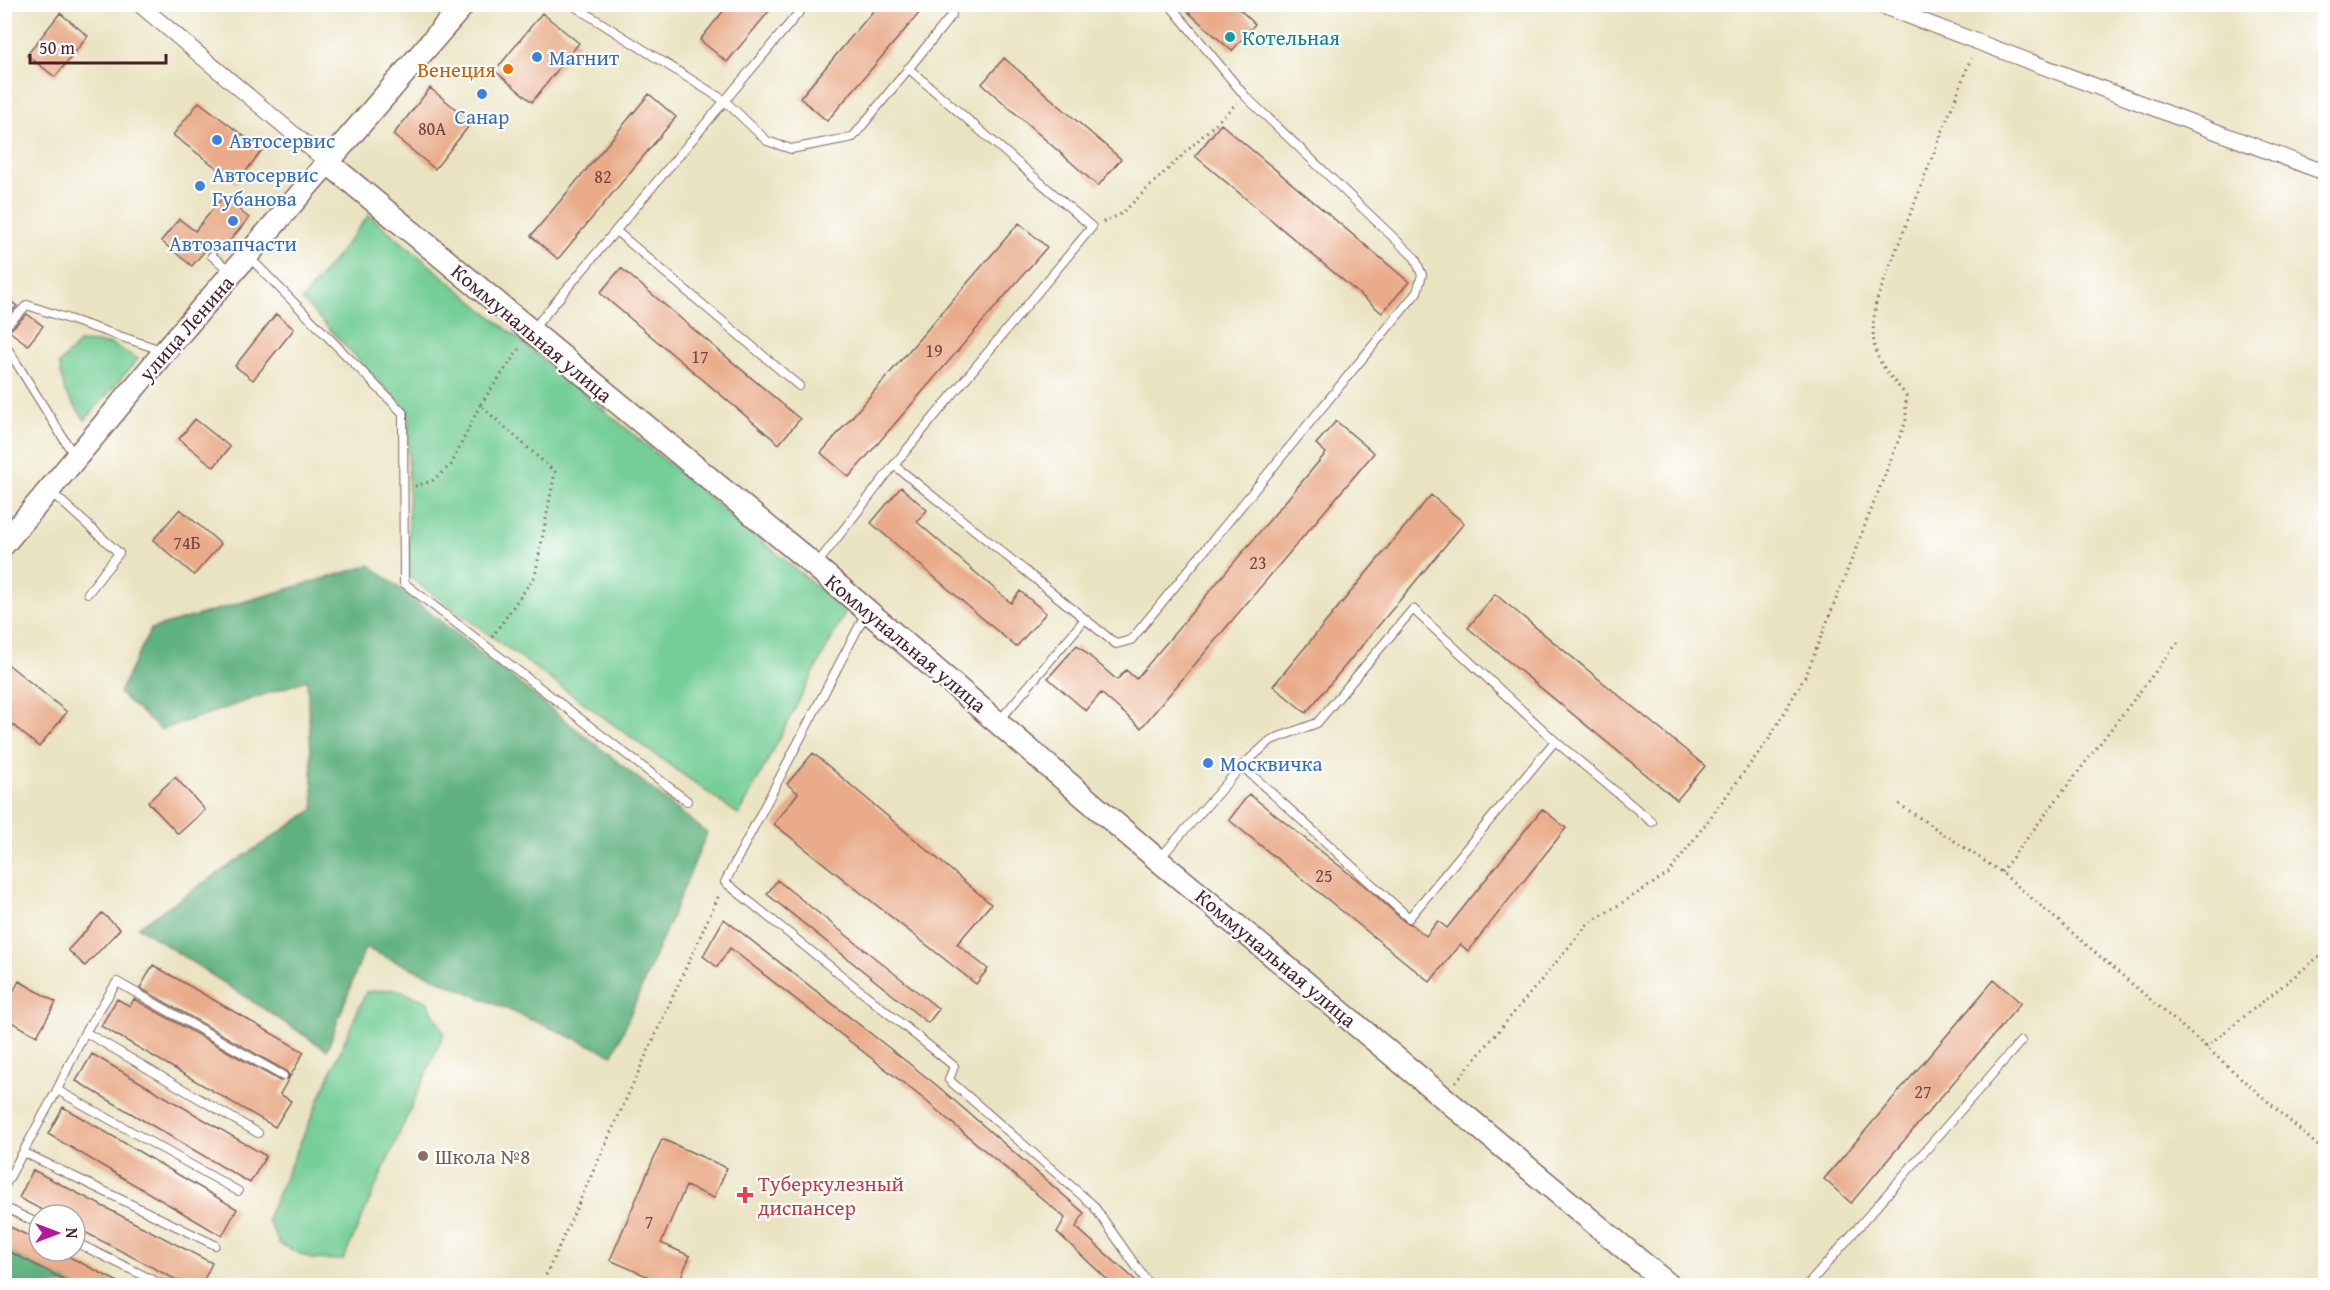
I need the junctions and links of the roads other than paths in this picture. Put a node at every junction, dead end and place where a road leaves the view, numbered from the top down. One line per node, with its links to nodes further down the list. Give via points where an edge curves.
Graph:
1 (139, 4): 10 (street, Коммунальная улица)
2 (464, 4): 10 (street, улица Ленина)
3 (571, 4): 9 (lane)
4 (806, 4): 9 (lane)
5 (1169, 4): 28 (lane, via 1245,96 1415,258 1422,275 1417,292 1131,640 1116,644)
6 (1877, 4): 11 (street)
7 (952, 15): 8 (lane)
8 (908, 68): 9 (lane, via 853,137 791,149 767,141); 22 (lane, via 1092,227)
9 (725, 101): 12 (lane)
10 (327, 162): 14 (street, улица Ленина); 17 (street, Коммунальная улица)
11 (2325, 173)
12 (616, 231): 17 (lane); 20 (lane)
13 (212, 256): 15 (lane)
14 (249, 256): 15 (street, улица Ленина); 32 (lane, via 403,413 404,583)
15 (234, 274): 19 (street, улица Ленина)
16 (4, 328): 19 (lane, via 27,304)
17 (531, 332): 25 (street, Коммунальная улица)
18 (4, 343): 21 (lane)
19 (165, 351): 21 (street, улица Ленина)
20 (799, 386)
21 (77, 459): 23 (street, улица Ленина)
22 (894, 465): 25 (lane); 28 (lane)
23 (50, 491): 24 (street, улица Ленина); 26 (lane, via 119,553)
24 (4, 544)
25 (815, 566): 27 (street, Коммунальная улица)
26 (88, 593)
27 (868, 610): 29 (street, Коммунальная улица); 48 (lane, via 725,882 954,1065 949,1080 1093,1205)
28 (1085, 619): 29 (lane)
29 (998, 722): 34 (street, Коммунальная улица)
30 (1555, 741): 31 (lane, via 1413,609 1317,723 1271,740); 31 (lane, via 1408,918); 33 (lane)
31 (1242, 766): 34 (lane)
32 (687, 801)
33 (1652, 822)
34 (1158, 860): 49 (street, Коммунальная улица)
35 (85, 1032): 37 (lane, via 117,982); 38 (lane); 39 (lane)
36 (2021, 1041): 50 (lane)
37 (283, 1076)
38 (57, 1090): 40 (lane); 42 (lane)
39 (258, 1133)
40 (23, 1152): 41 (lane); 45 (lane)
41 (4, 1187)
42 (238, 1191)
43 (4, 1207): 44 (lane)
44 (27, 1218)
45 (215, 1245)
46 (87, 1248): 47 (lane)
47 (165, 1286)
48 (1150, 1286)
49 (1670, 1286)
50 (1808, 1286)

